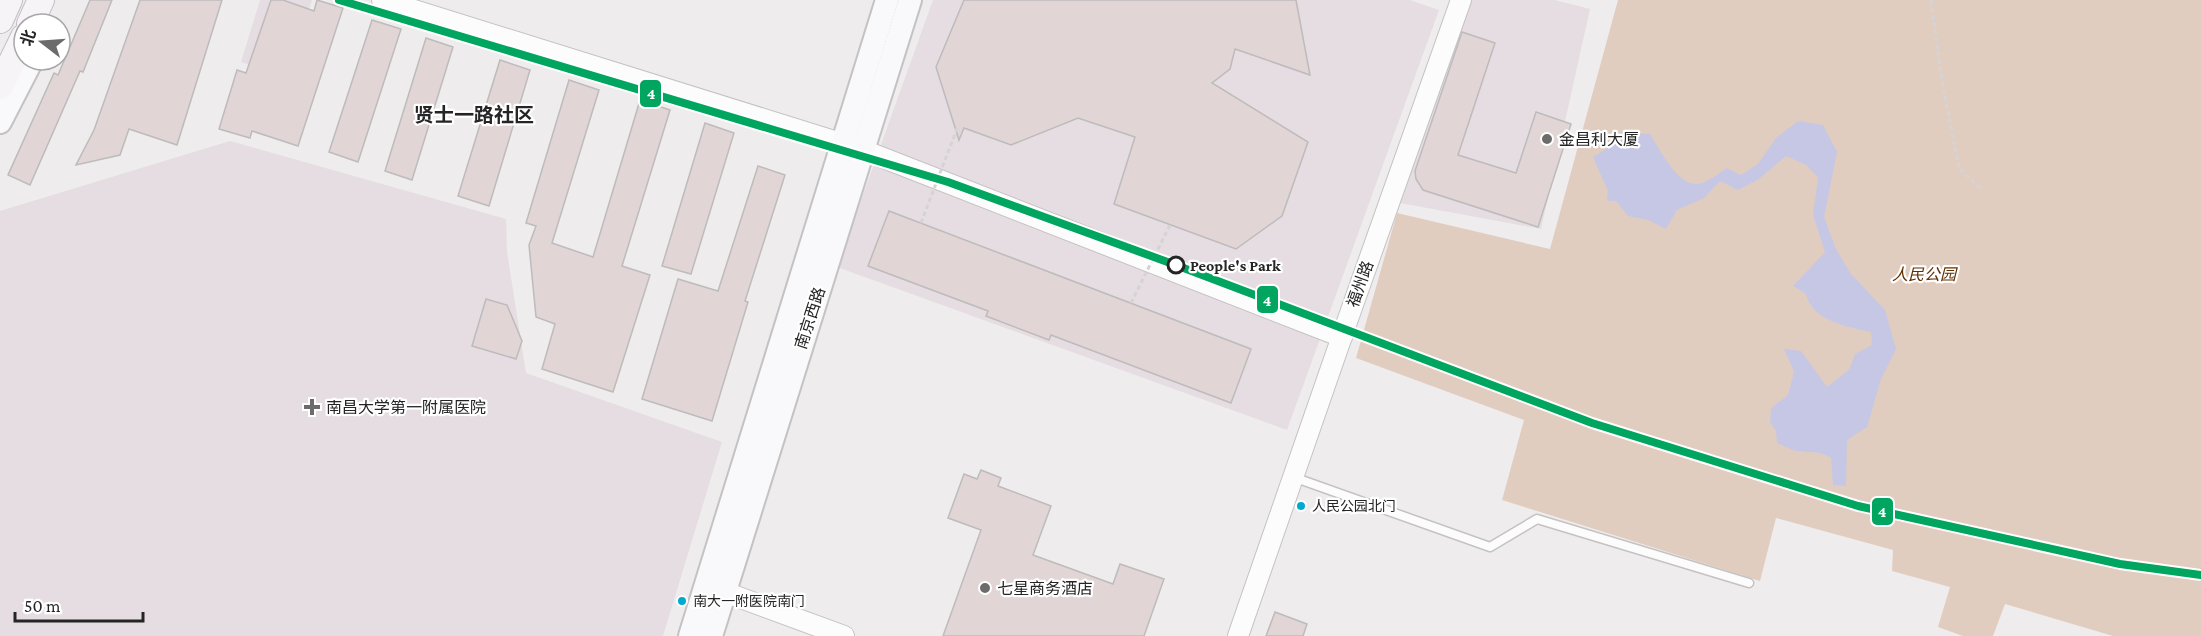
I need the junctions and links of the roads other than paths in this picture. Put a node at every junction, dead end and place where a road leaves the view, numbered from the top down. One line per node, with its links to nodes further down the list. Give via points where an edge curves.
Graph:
1 (9, 0): 6 (main road)
2 (382, 0): 11 (street)
3 (887, 0): 11 (main road, 南京西路)
4 (910, 0): 11 (main road, 南京西路)
5 (1461, 0): 12 (street, 福州路)
6 (0, 20)
7 (12, 62): 9 (main road)
8 (26, 72): 10 (main road)
9 (0, 86)
10 (0, 122)
11 (853, 147): 12 (street); 15 (main road, 南京西路)
12 (1341, 337): 13 (street, 福州路)
13 (1293, 477): 14 (lane, via 1490,547 1537,519); 19 (street, 福州路)
14 (1749, 583)
15 (715, 588): 16 (main road, 南京西路); 17 (main road, 南京西路); 18 (street)
16 (690, 636)
17 (711, 636)
18 (844, 636)
19 (1238, 636)

